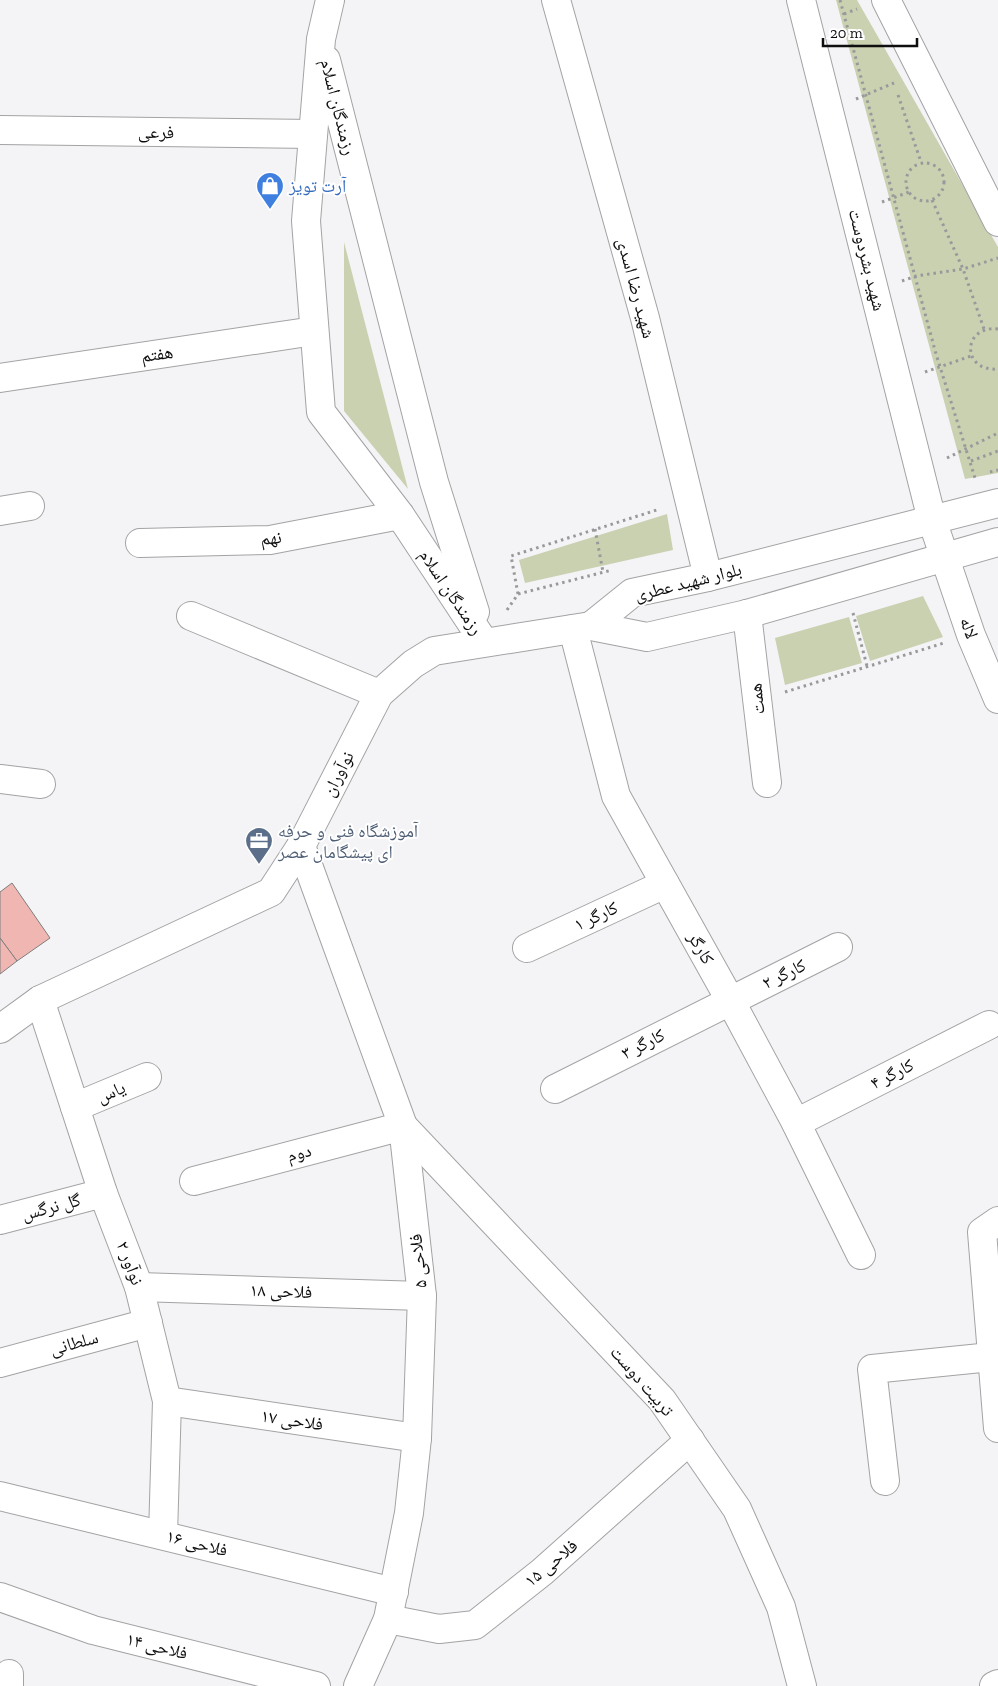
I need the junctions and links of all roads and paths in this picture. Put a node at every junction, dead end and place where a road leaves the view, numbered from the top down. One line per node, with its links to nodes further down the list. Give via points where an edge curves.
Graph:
1 (330, 0): 6 (street, رزمندگان اسلام)
2 (556, 0): 32 (street, شهید رضا اسدی, via 645,318)
3 (802, 0): 9 (street, شهید بشردوست)
4 (840, 0): 8 (path)
5 (886, 0): 7 (street)
6 (321, 39): 11 (street, رزمندگان اسلام); 50 (street, رزمندگان اسلام, via 434,482)
7 (923, 72): 8 (path); 13 (street)
8 (867, 95): 9 (path); 16 (path)
9 (829, 108): 17 (street, شهید بشردوست)
10 (0, 130): 11 (street, فرعی)
11 (313, 134): 20 (street, رزمندگان اسلام, via 306,222)
12 (932, 200): 12 (path, via 942,190 944,176 935,165 920,162 910,169 906,181 910,192 920,200); 15 (path)
13 (998, 222)
14 (998, 258): 15 (path)
15 (963, 269): 16 (path); 18 (path)
16 (916, 276): 17 (path); 22 (path)
17 (875, 292): 25 (street, شهید بشردوست)
18 (984, 329): 19 (path); 21 (path, via 970,346)
19 (998, 329)
20 (314, 331): 24 (street, هفتم); 36 (street, رزمندگان اسلام, via 321,412)
21 (972, 356): 22 (path); 23 (path, via 978,366)
22 (940, 367): 25 (path); 27 (path)
23 (998, 369)
24 (0, 378)
25 (898, 382): 30 (street, شهید بشردوست)
26 (998, 433): 27 (path)
27 (966, 450): 29 (path); 30 (path)
28 (998, 451): 29 (path)
29 (971, 461): 31 (path, via 975,478)
30 (920, 470): 37 (street, شهید بشردوست)
31 (998, 470)
32 (690, 500): 38 (path); 43 (street, شهید رضا اسدی)
33 (998, 503): 37 (street, بلوار شهید عطری)
34 (30, 506): 35 (street)
35 (0, 511)
36 (400, 515): 40 (street, نهم, via 270,540); 50 (street, رزمندگان اسلام)
37 (932, 520): 41 (street, لاله); 43 (street, بلوار شهید عطری)
38 (594, 529): 42 (path); 44 (path, via 511,556)
39 (998, 542): 41 (street)
40 (140, 543)
41 (944, 556): 46 (street); 49 (street, لاله)
42 (603, 572)
43 (708, 577): 48 (street, بلوار شهید عطری, via 632,593)
44 (518, 594)
45 (853, 612): 51 (path)
46 (747, 614): 48 (street, via 647,637); 54 (street, همت)
47 (191, 616): 52 (street)
48 (582, 628): 50 (street, نوآوران); 59 (street, کارگر, via 616,796)
49 (971, 634): 51 (path); 53 (street, لاله)
50 (484, 642): 52 (street, نوآوران, via 434,651 413,664)
51 (867, 666): 54 (path)
52 (379, 694): 58 (street, نوآوران)
53 (998, 699)
54 (757, 700): 57 (street, همت)
55 (0, 779): 56 (street)
56 (41, 784)
57 (767, 784)
58 (301, 846): 62 (street, نوآوران, via 271,892); 70 (street, فلاحی ۵)
59 (664, 884): 61 (street, کارگر ۱); 63 (street, کارگر)
60 (838, 947): 63 (street, کارگر ۲)
61 (528, 948)
62 (40, 1000): 65 (street, نوآوران); 68 (street, نوآور ۲)
63 (730, 1000): 67 (street, کارگر ۳); 69 (street, کارگر)
64 (989, 1025): 69 (street, کارگر ۴)
65 (0, 1029)
66 (147, 1077): 68 (street, یاس)
67 (555, 1089)
68 (75, 1107): 72 (street, نوآور ۲)
69 (796, 1123): 75 (street, کارگر)
70 (404, 1126): 71 (street, دوم); 77 (street, فلاحی ۵); 84 (street, تربیت دوست, via 662,1400)
71 (194, 1181)
72 (103, 1193): 73 (street, گل نرگس); 76 (street, نوآور ۲)
73 (0, 1220)
74 (998, 1221): 79 (street, via 982,1232)
75 (861, 1255)
76 (139, 1287): 77 (street, فلاحی ۱۸); 78 (street, نوآور ۲)
77 (422, 1296): 83 (street, فلاحی ۵)
78 (148, 1323): 80 (street, سلطانی); 81 (street, نوآور ۲)
79 (990, 1357): 82 (street); 85 (street, via 872,1369)
80 (0, 1362)
81 (167, 1401): 83 (street, فلاحی ۱۷); 87 (street, نوآور ۲)
82 (998, 1428)
83 (416, 1438): 88 (street, فلاحی ۵, via 410,1513)
84 (690, 1440): 90 (street, فلاحی ۱۵, via 542,1572 474,1625 440,1629); 94 (street, تربیت دوست, via 738,1509 781,1607)
85 (885, 1481)
86 (0, 1496): 87 (street, فلاحی ۱۶)
87 (163, 1535): 88 (street, فلاحی ۱۶)
88 (394, 1592): 90 (street, فلاحی ۵)
89 (0, 1597): 92 (street, فلاحی ۱۴, via 93,1630)
90 (388, 1619): 93 (street, فلاحی ۵)
91 (998, 1684): 95 (street)
92 (316, 1686)
93 (358, 1686)
94 (802, 1686)
95 (994, 1686)

